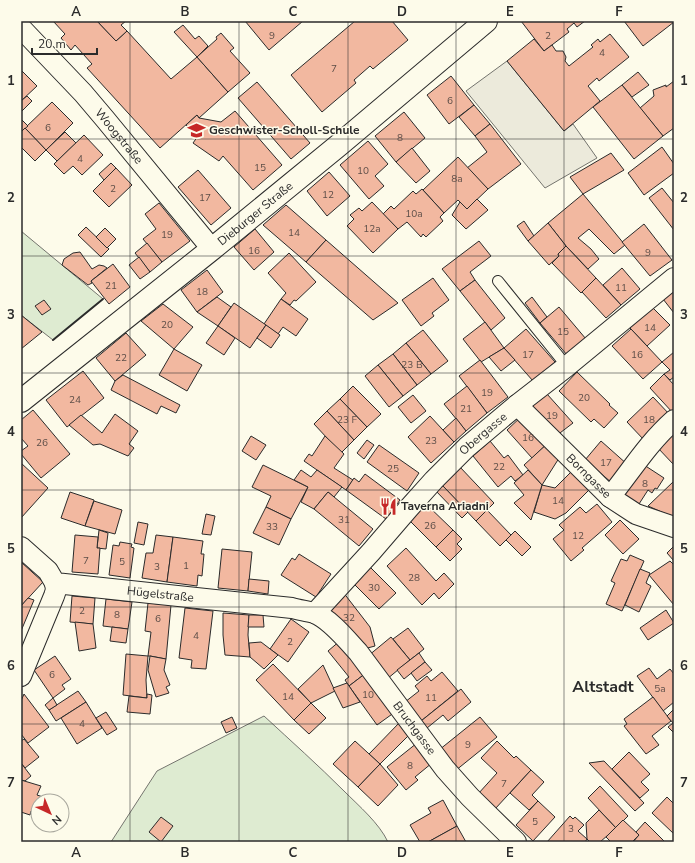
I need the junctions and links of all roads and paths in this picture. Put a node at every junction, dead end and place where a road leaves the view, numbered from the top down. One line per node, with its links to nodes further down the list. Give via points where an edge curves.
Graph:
1 (486, 21): 3 (street, Dieburger Straße)
2 (21, 28): 3 (street, Woogstraße, via 83,93)
3 (212, 249): 7 (street, Dieburger Straße)
4 (674, 278): 6 (street, Obergasse)
5 (498, 281): 6 (lane)
6 (566, 367): 8 (street, Obergasse)
7 (21, 401)
8 (517, 405): 10 (street, Borngasse); 14 (street, Obergasse, via 438,475)
9 (674, 420): 10 (street, via 660,432)
10 (610, 497): 11 (street, Borngasse, via 636,514)
11 (674, 527)
12 (21, 547): 13 (street, via 48,571)
13 (55, 583): 14 (street, Hügelstraße, via 292,608); 15 (street, via 54,596)
14 (315, 613): 16 (street, Bruchgasse, via 358,652 445,770)
15 (21, 676)
16 (516, 842)

